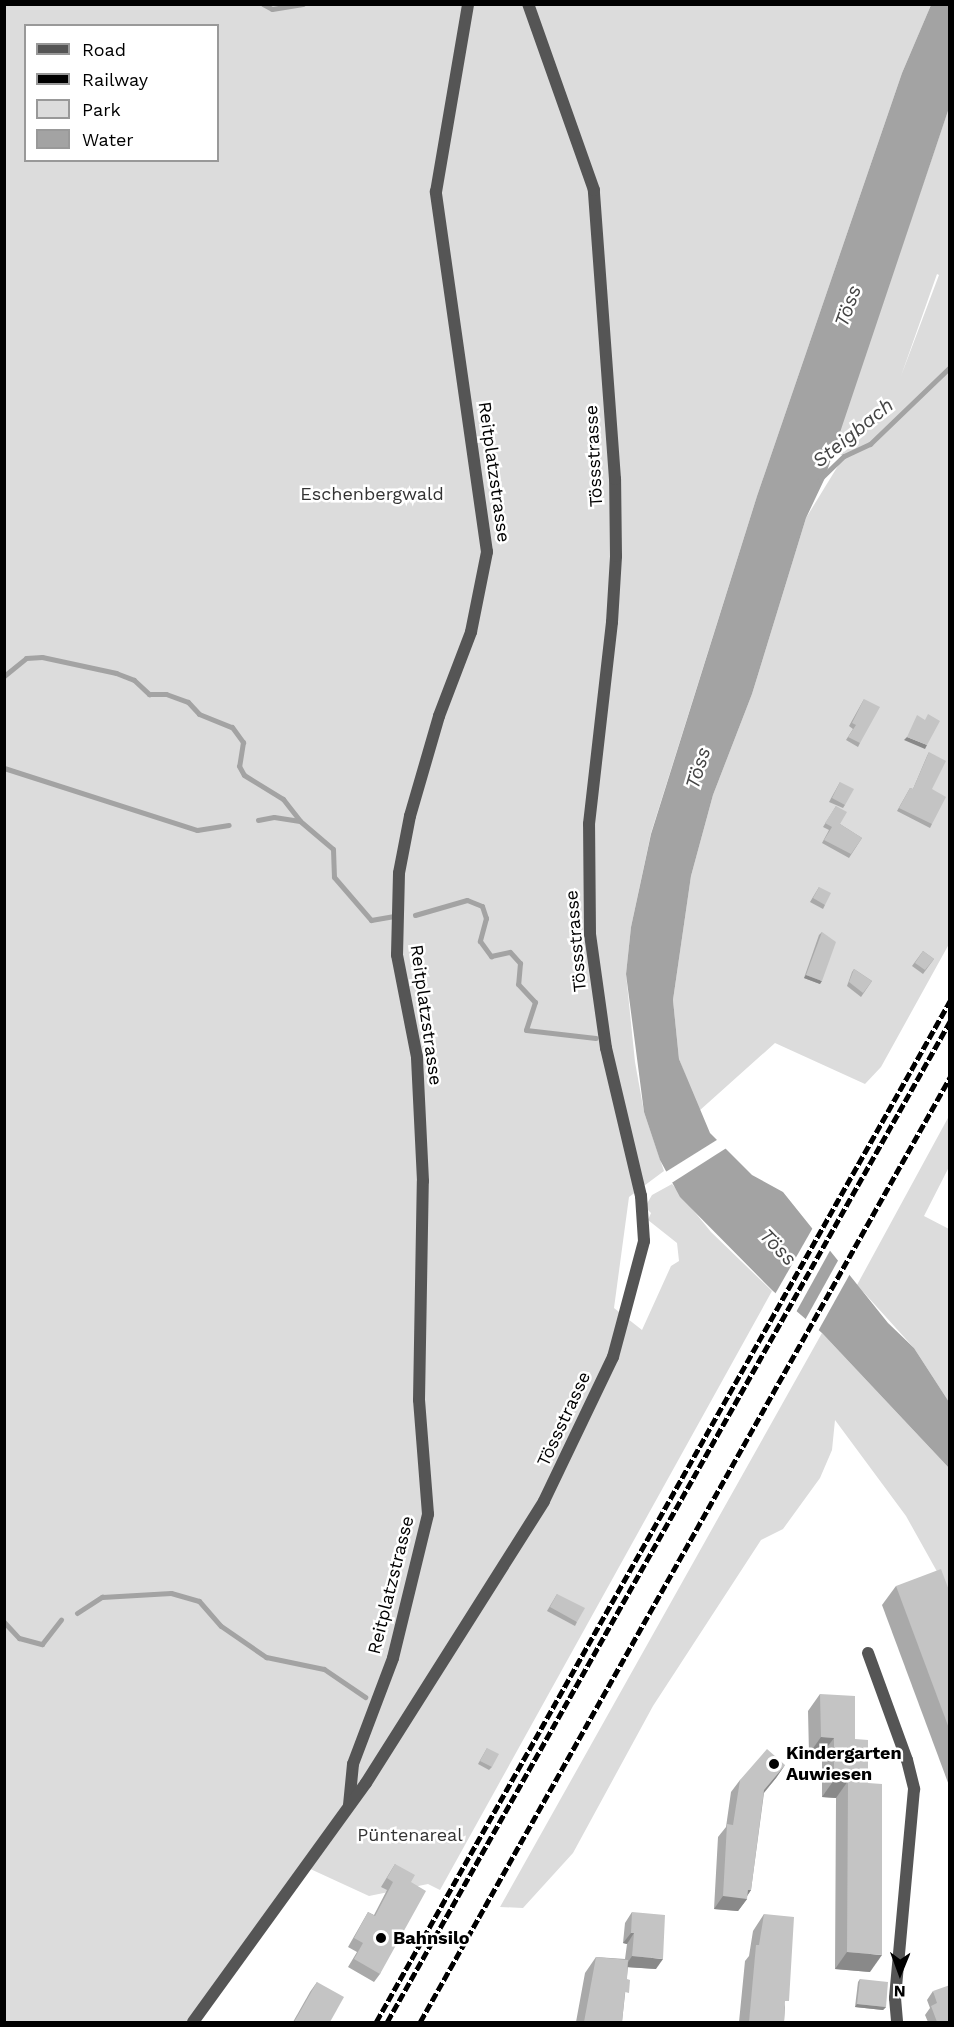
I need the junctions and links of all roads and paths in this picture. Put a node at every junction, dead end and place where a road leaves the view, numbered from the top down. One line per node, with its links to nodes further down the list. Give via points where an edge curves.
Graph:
1 (468, 4): 4 (street, Reitplatzstrasse, via 436,192 487,552 471,632 439,716 410,816 399,873 397,943 417,1057 423,1181 419,1400 428,1514 393,1658 353,1764)
2 (528, 4): 4 (street, Tössstrasse, via 594,190 615,479 616,556 589,824 590,934 606,1048 641,1196 644,1241 613,1357 576,1442 544,1501)
3 (868, 1653): 6 (street, via 914,1789 895,1998)
4 (349, 1807): 5 (street)
5 (193, 2022)
6 (897, 2022)

